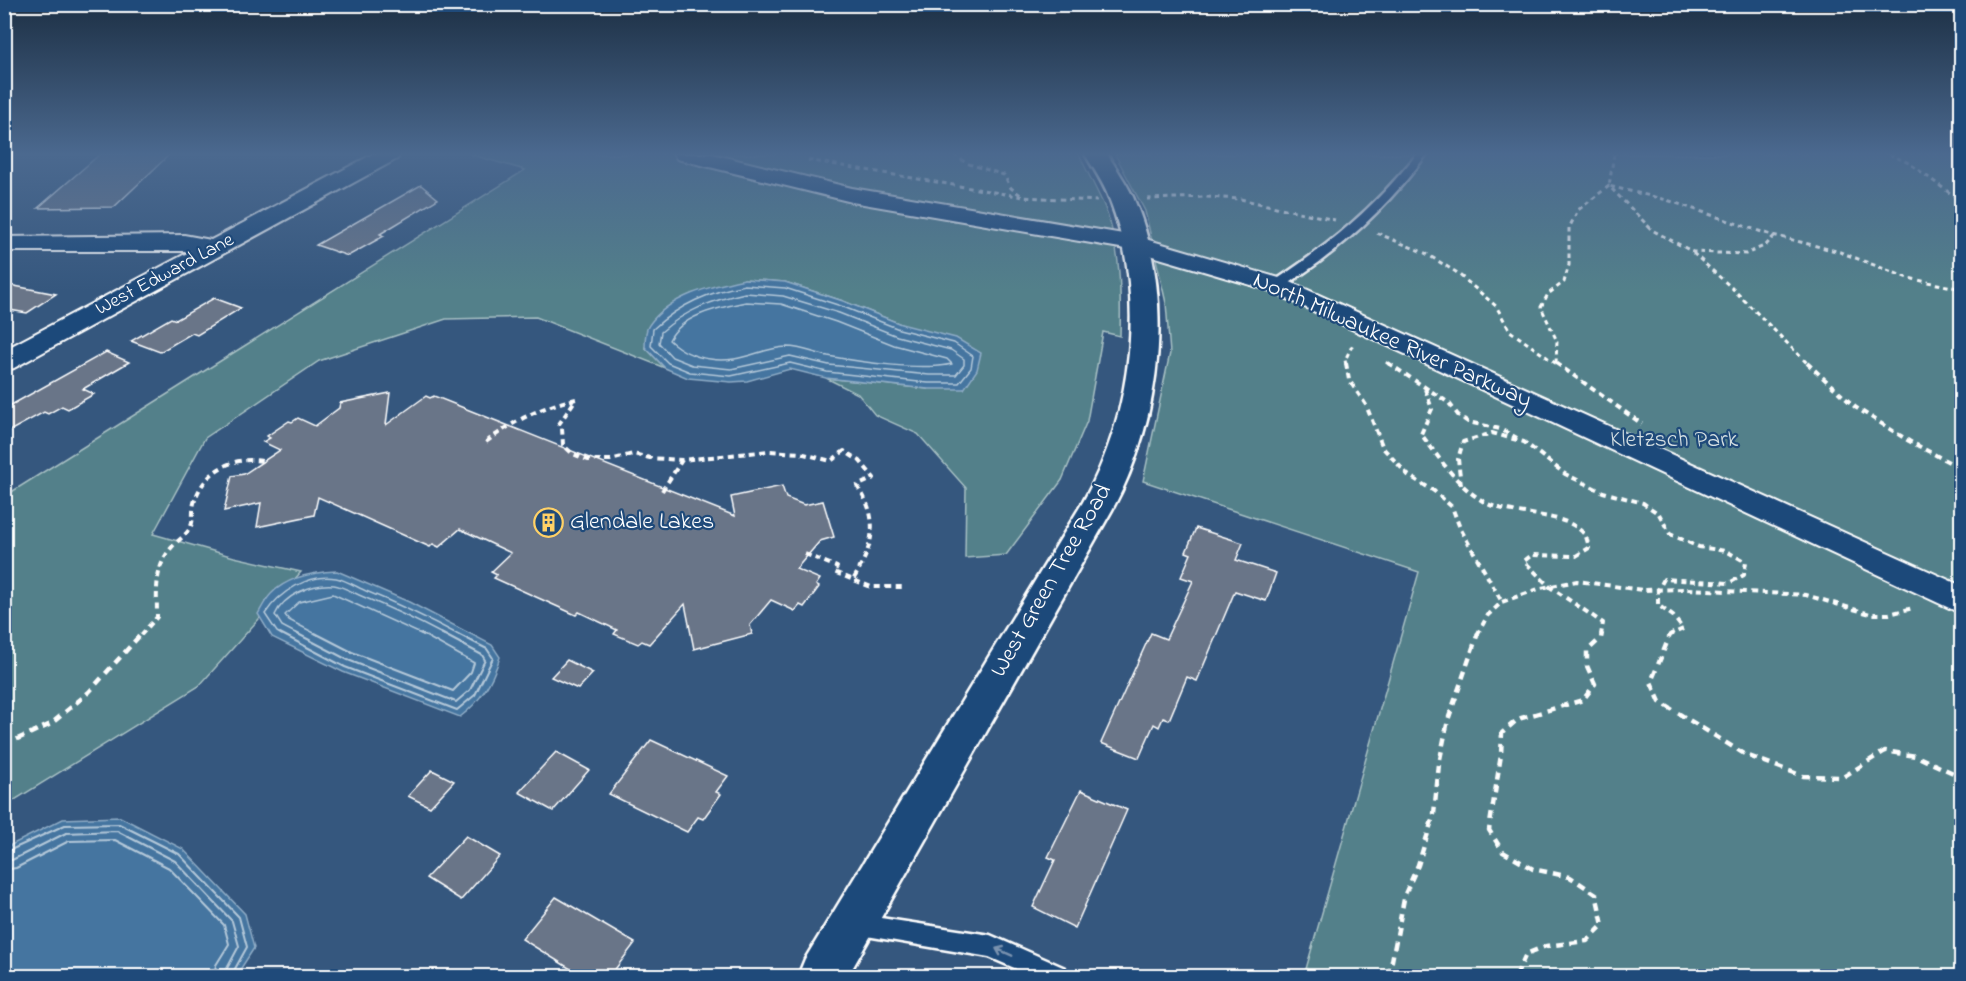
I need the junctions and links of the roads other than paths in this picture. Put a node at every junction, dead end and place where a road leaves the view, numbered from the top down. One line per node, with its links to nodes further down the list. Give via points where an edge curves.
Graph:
1 (304, 200): 7 (street, West Edward Lane)
2 (880, 200): 5 (street, North Milwaukee River Parkway)
3 (1123, 200): 5 (street, West Green Tree Road)
4 (1384, 200): 8 (lane, via 1334,246)
5 (1135, 243): 8 (street, North Milwaukee River Parkway); 11 (street, West Green Tree Road, via 1144,284 1145,352 1133,415 1105,491)
6 (4, 244): 7 (street, via 184,242)
7 (215, 248): 9 (street, West Edward Lane)
8 (1277, 285): 10 (street, North Milwaukee River Parkway)
9 (4, 362)
10 (1949, 595)
11 (853, 924): 12 (street, West Green Tree Road); 13 (lane, one-way to 11, via 990,946)
12 (822, 976)
13 (1057, 976)

